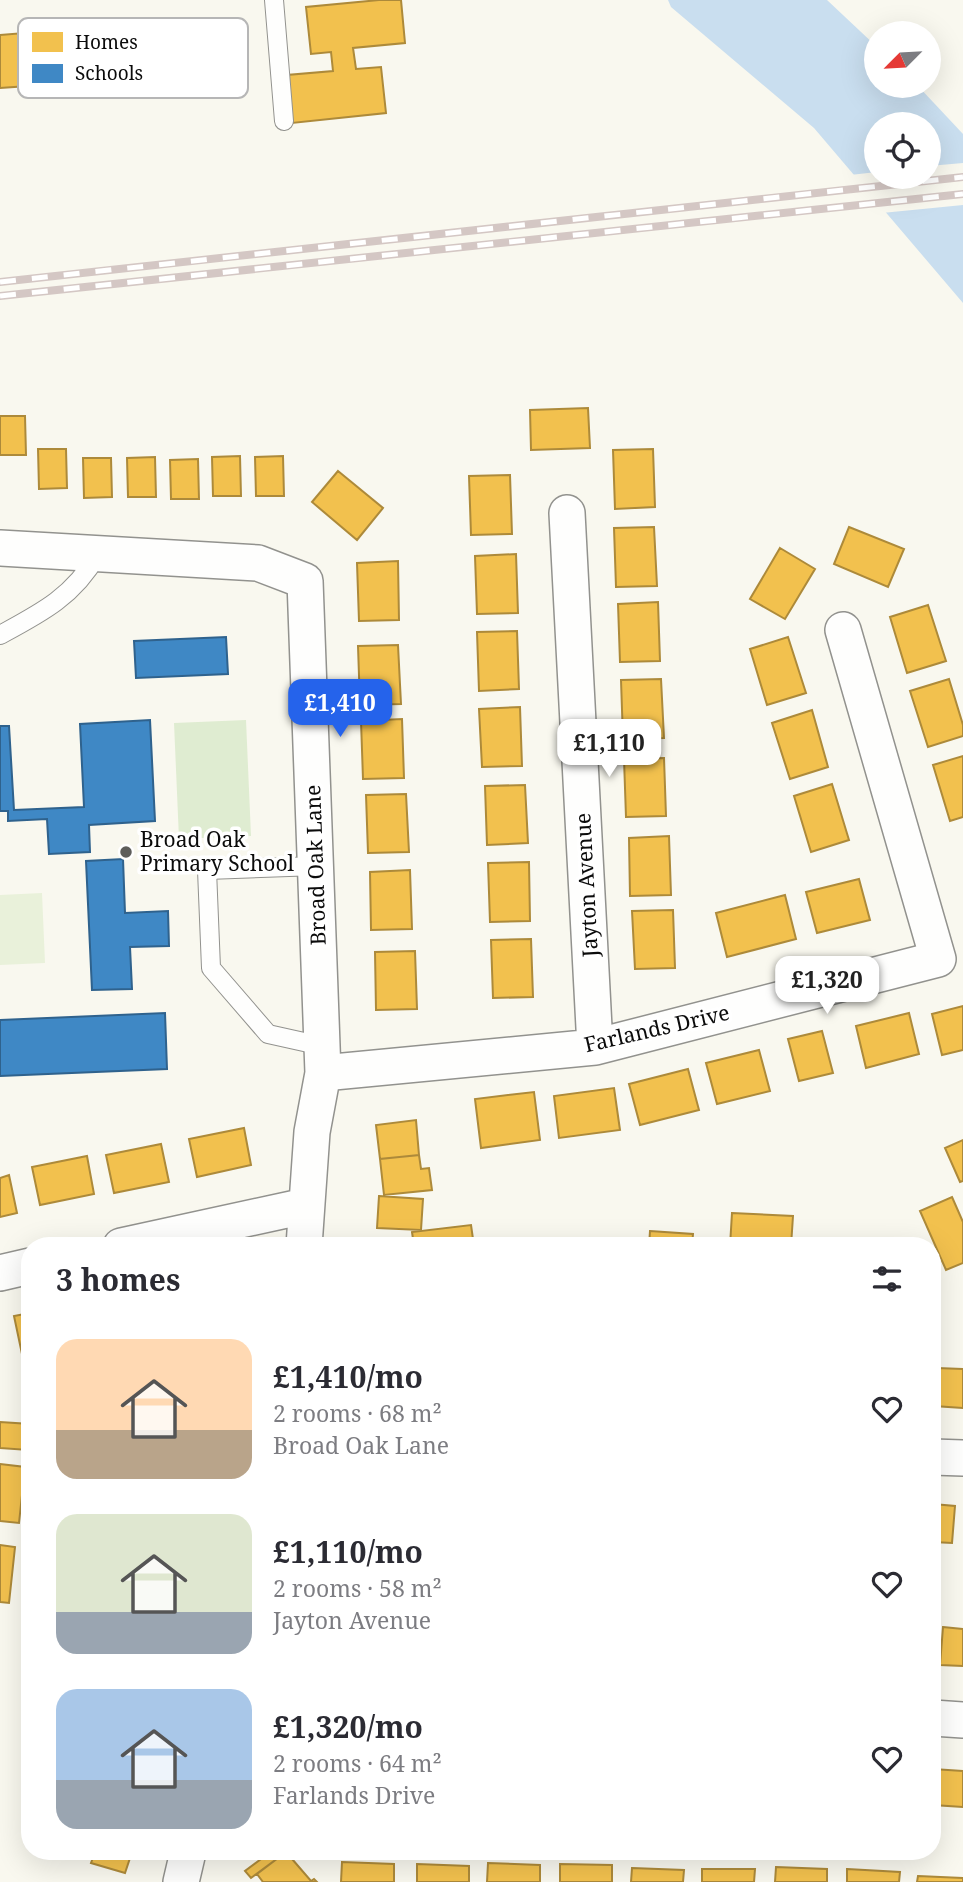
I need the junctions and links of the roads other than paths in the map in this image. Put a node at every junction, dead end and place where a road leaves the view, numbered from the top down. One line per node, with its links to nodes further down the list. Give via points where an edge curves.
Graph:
1 (274, 0): 2 (lane)
2 (284, 121)
3 (567, 513): 9 (street, Jayton Avenue)
4 (0, 548): 5 (street, Broad Oak Lane)
5 (97, 555): 7 (lane, via 84,578 53,607); 8 (street, Broad Oak Lane, via 258,563 305,581)
6 (843, 630): 9 (street, Farlands Drive, via 938,959)
7 (0, 635)
8 (317, 866): 10 (street, Broad Oak Lane); 10 (lane, via 207,870 211,968 268,1034)
9 (595, 1046): 10 (street, Farlands Drive)
10 (322, 1059): 11 (street, Broad Oak Lane)
11 (305, 1206): 12 (street); 13 (street, Broad Oak Lane)
12 (162, 1237)
13 (304, 1237)
14 (21, 1268): 15 (street)
15 (0, 1273)
16 (941, 1457): 17 (street)
17 (963, 1458)
18 (941, 1719): 19 (street)
19 (963, 1720)
20 (186, 1860): 21 (street)
21 (181, 1882)

